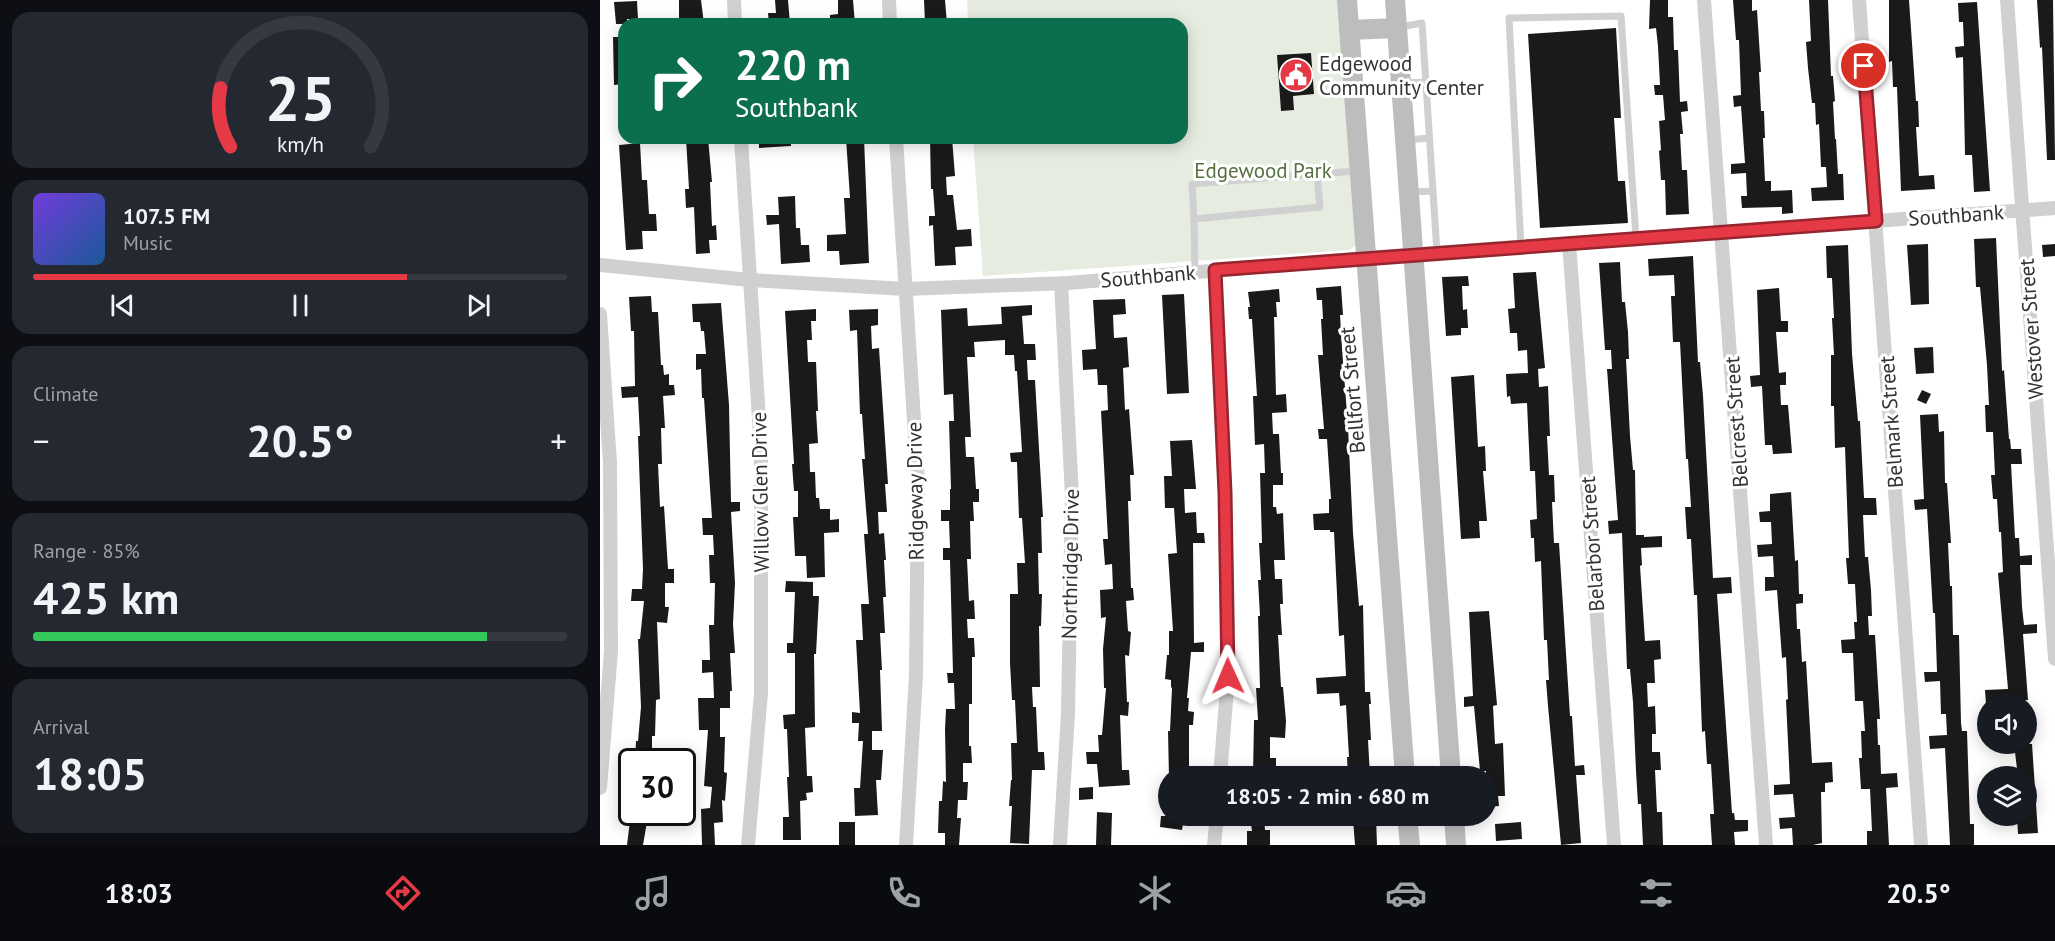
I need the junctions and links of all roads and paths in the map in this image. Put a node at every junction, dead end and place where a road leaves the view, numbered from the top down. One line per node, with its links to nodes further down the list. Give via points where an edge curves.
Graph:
1 (734, 0): 8 (street)
2 (889, 0): 9 (street)
3 (1347, 0): 11 (main road, Bellfort Street)
4 (1395, 0): 10 (main road)
5 (1704, 0): 26 (street, Belcrest Street)
6 (1859, 0): 25 (street, Belmark Street)
7 (2007, 0): 23 (street, Westover Street)
8 (735, 18)
9 (890, 18)
10 (1397, 28): 11 (main road); 12 (lane, via 1422,23); 13 (main road)
11 (1349, 30): 18 (main road, Bellfort Street)
12 (1426, 82): 13 (lane); 14 (lane)
13 (1401, 84): 15 (main road)
14 (1429, 138): 15 (lane); 20 (lane)
15 (1405, 140): 21 (main road)
16 (741, 144): 36 (street, Willow Glen Drive)
17 (896, 144): 38 (street, Ridgeway Drive)
18 (1360, 171): 19 (lane); 32 (main road, Bellfort Street)
19 (1317, 174): 24 (lane, via 1320,207); 24 (lane, via 1192,184)
20 (1433, 191): 21 (lane); 30 (lane)
21 (1409, 192): 31 (main road)
22 (2055, 208): 23 (street, Southbank)
23 (2022, 210): 25 (street, Southbank); 40 (street, Westover Street)
24 (1194, 219): 35 (lane)
25 (1876, 221): 26 (street, Southbank); 56 (street, Belmark Street)
26 (1722, 232): 27 (street, Southbank); 55 (street, Belcrest Street)
27 (1636, 238): 28 (street, Southbank); 29 (lane, via 1621,16 1509,18)
28 (1569, 243): 29 (street, Southbank); 54 (street, Belarbor Street)
29 (1521, 247): 30 (street, Southbank)
30 (1437, 253): 31 (street, Southbank)
31 (1413, 255): 32 (street, Southbank); 43 (main road)
32 (1365, 258): 34 (street, Southbank); 42 (main road, Bellfort Street)
33 (600, 265): 36 (street, Southbank)
34 (1215, 270): 35 (street, Southbank); 41 (street, via 1228,676)
35 (1195, 273): 37 (street, Southbank)
36 (750, 280): 38 (street, Southbank); 48 (street, Willow Glen Drive, via 762,450 761,693)
37 (1061, 283): 38 (street, Southbank); 50 (street, Northridge Drive, via 1072,496 1068,713)
38 (906, 289): 49 (street, Ridgeway Drive, via 918,483 916,675)
39 (600, 315): 44 (street, via 610,463 611,651)
40 (2055, 659)
41 (1221, 766)
42 (1404, 766)
43 (1450, 766)
44 (600, 788)
45 (1215, 826): 51 (street)
46 (1408, 826): 52 (main road)
47 (1455, 826): 53 (main road)
48 (748, 845)
49 (906, 845)
50 (1060, 845)
51 (1214, 845)
52 (1410, 845)
53 (1456, 845)
54 (1614, 845)
55 (1766, 845)
56 (1922, 845)

